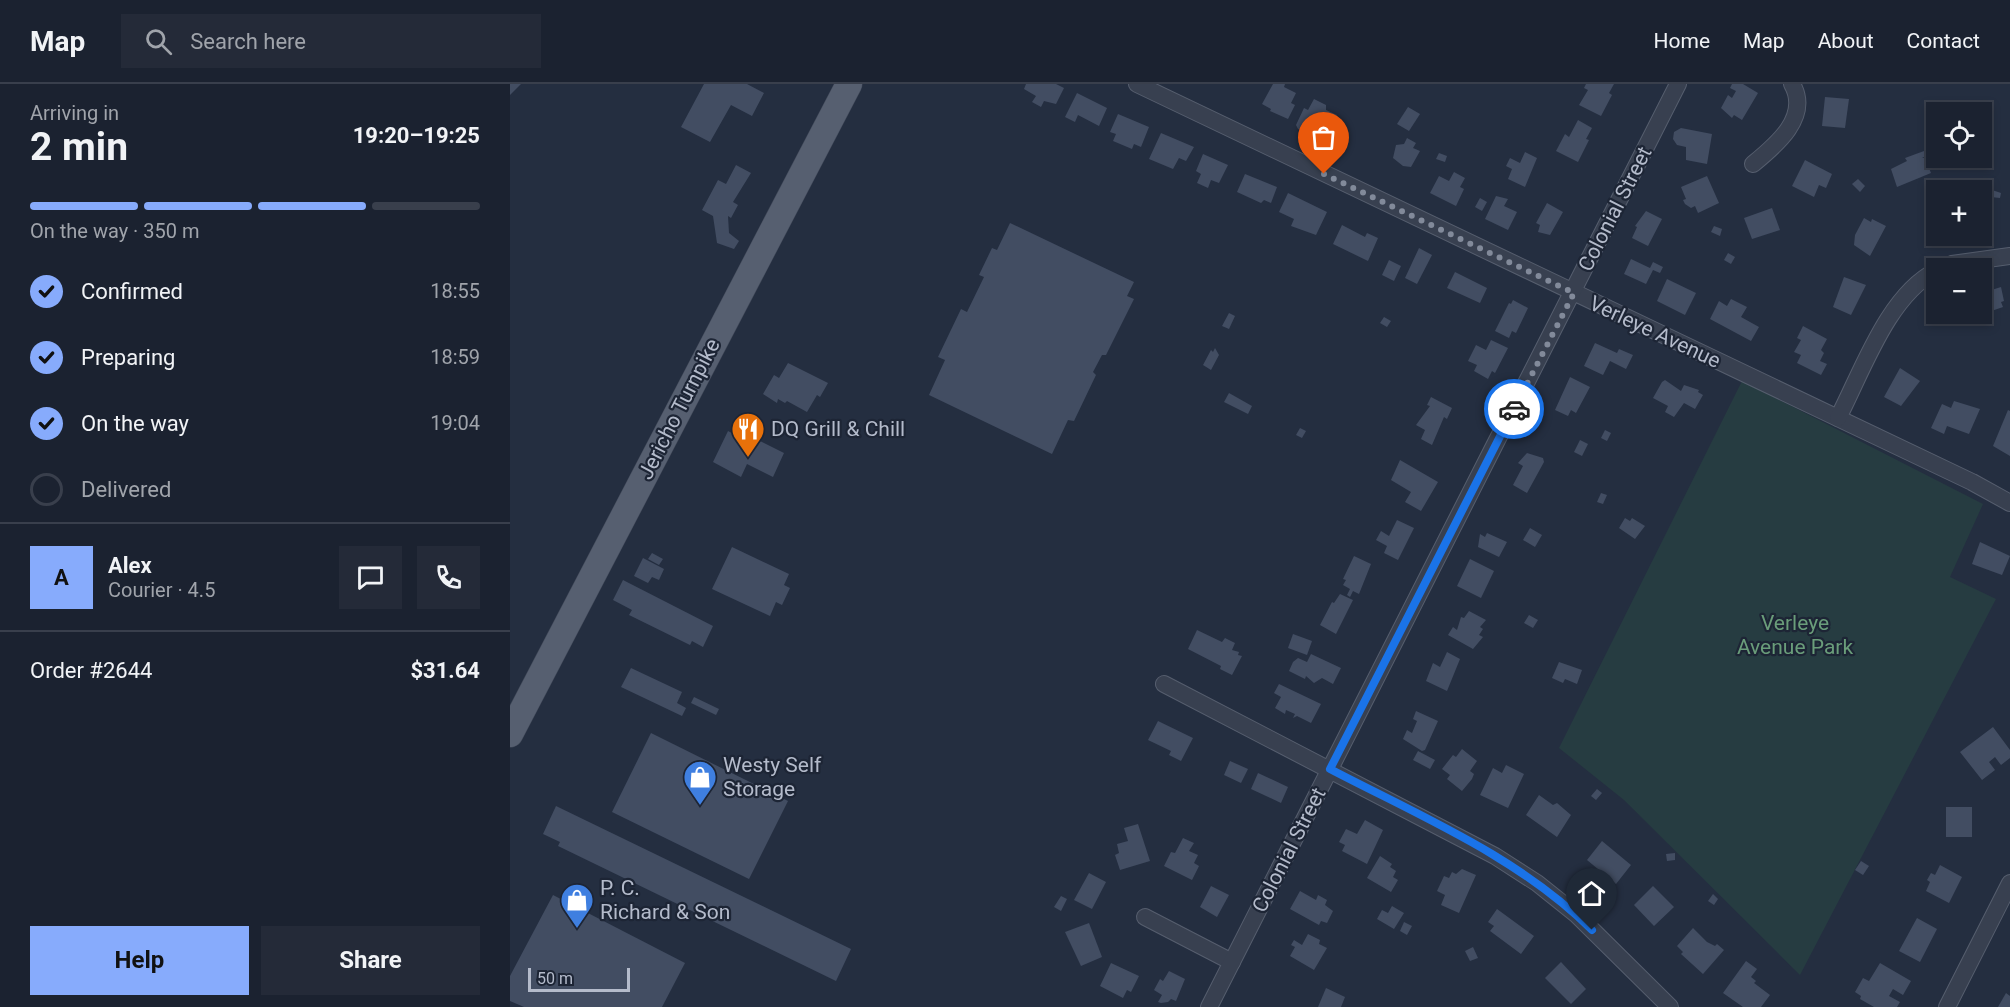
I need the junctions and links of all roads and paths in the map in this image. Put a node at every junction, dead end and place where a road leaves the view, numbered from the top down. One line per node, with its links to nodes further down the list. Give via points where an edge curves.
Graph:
1 (849, 84): 13 (main road, Jericho Turnpike)
2 (1137, 84): 9 (street, Verleye Avenue)
3 (1678, 84): 9 (street, Colonial Street)
4 (1792, 84): 5 (street, via 1797,114 1782,141)
5 (1753, 164)
6 (2010, 256): 7 (street)
7 (1992, 258)
8 (1926, 279): 10 (street, via 1906,294 1889,318)
9 (1574, 293): 10 (street, Verleye Avenue); 14 (street, Colonial Street)
10 (1838, 418): 11 (street, Verleye Avenue)
11 (2010, 503)
12 (1164, 684): 14 (street)
13 (510, 734)
14 (1330, 769): 17 (street, Colonial Street); 19 (street, via 1495,856 1536,883 1577,915)
15 (2010, 883): 20 (street)
16 (1145, 917): 17 (street)
17 (1232, 962): 18 (street, Colonial Street)
18 (1209, 1007)
19 (1670, 1007)
20 (1947, 1007)

